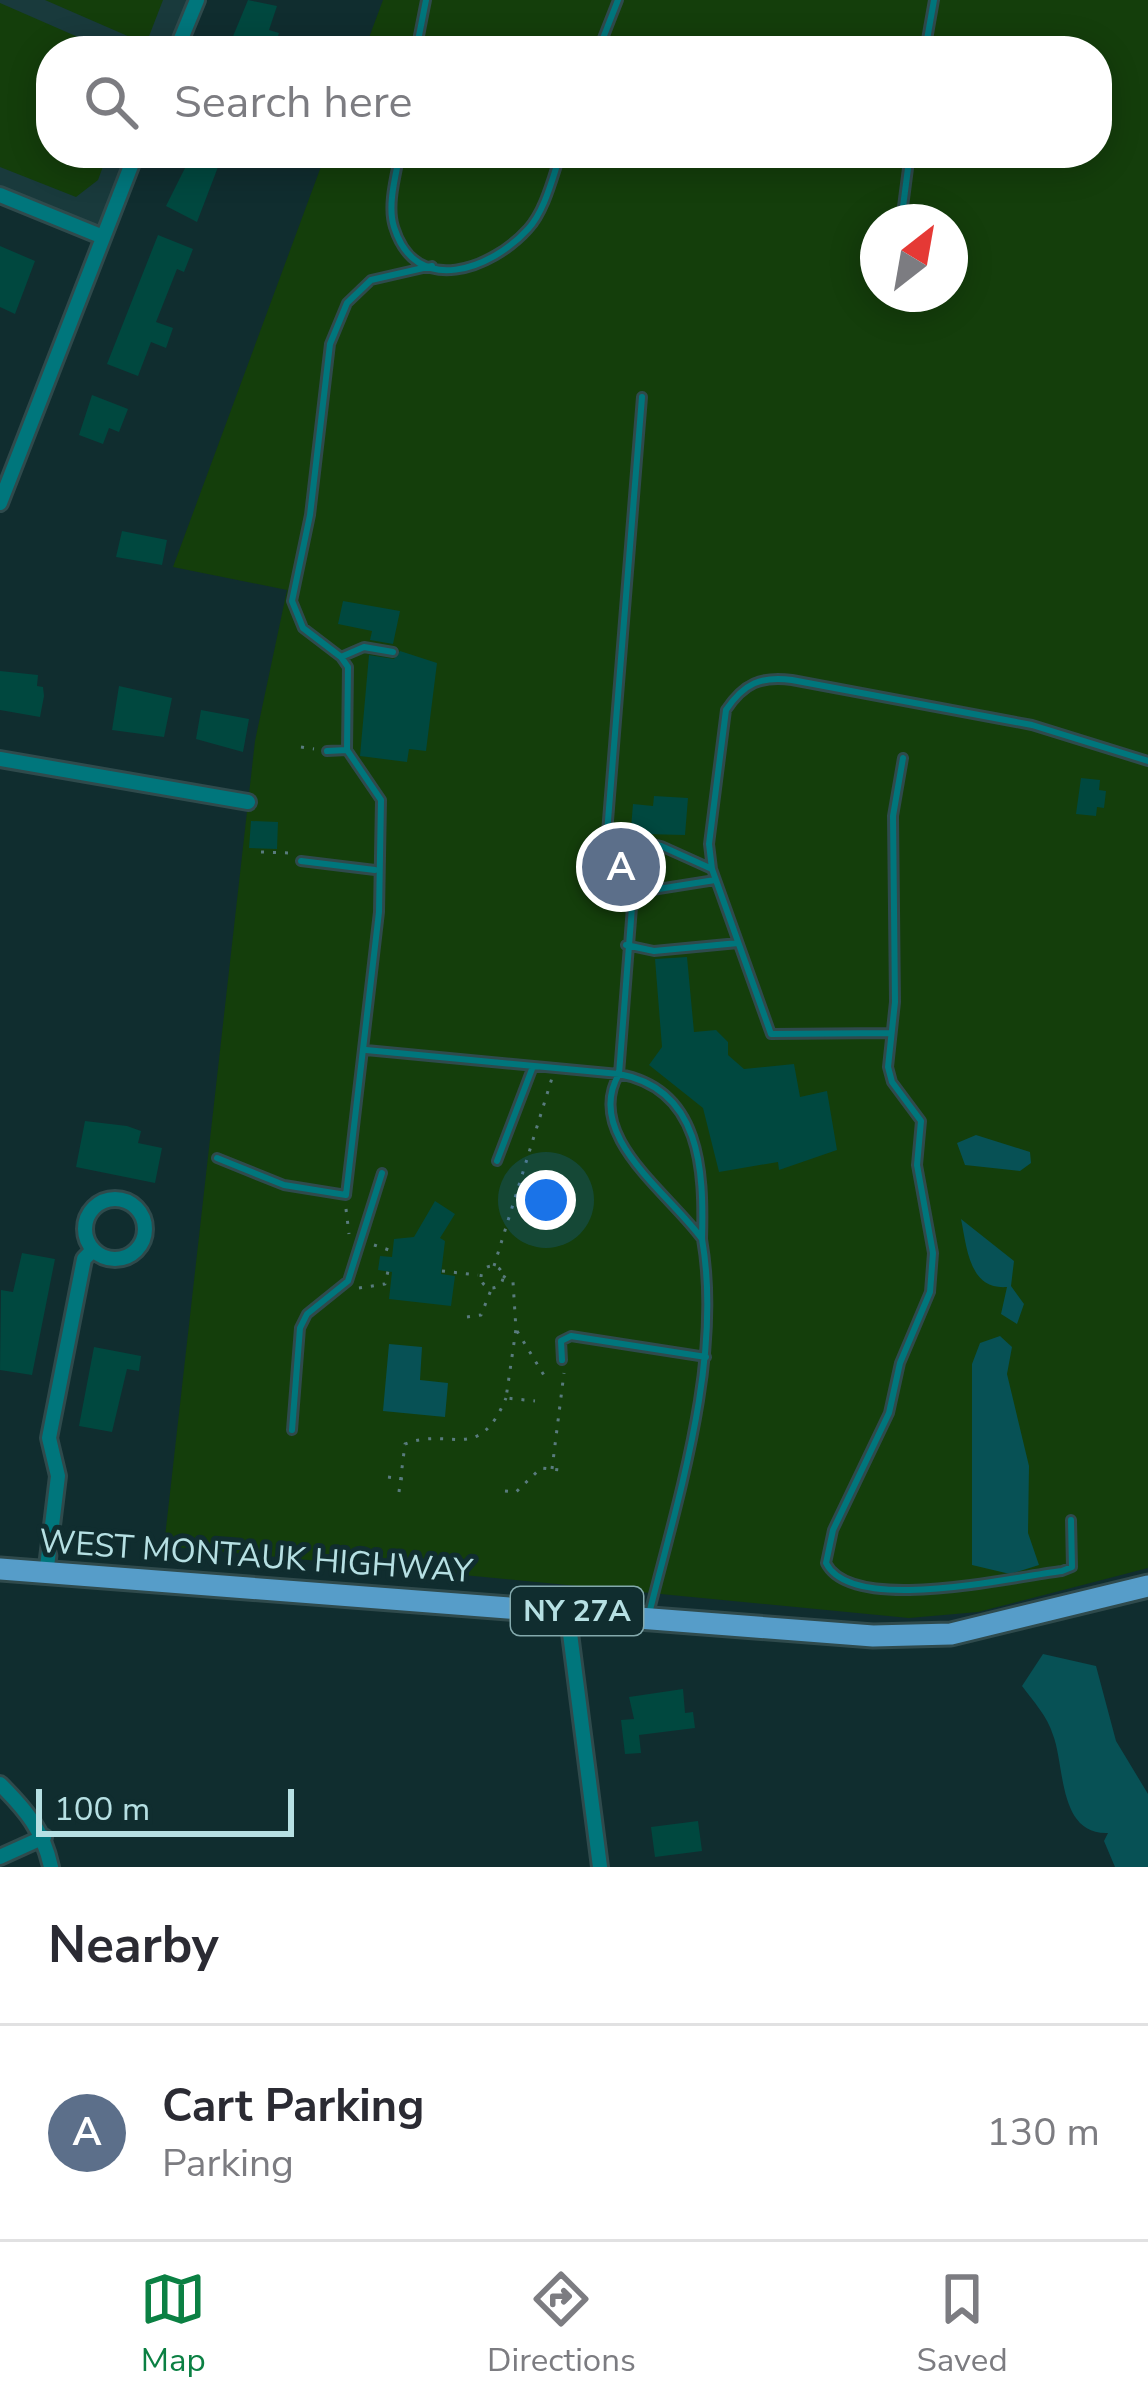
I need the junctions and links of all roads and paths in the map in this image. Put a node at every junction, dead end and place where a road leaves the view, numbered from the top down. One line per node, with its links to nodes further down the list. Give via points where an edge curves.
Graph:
1 (197, 0): 5 (street)
2 (426, 0): 6 (lane)
3 (618, 0): 7 (lane)
4 (934, 0): 8 (lane)
5 (182, 36)
6 (419, 36)
7 (604, 36)
8 (928, 36)
9 (130, 168): 15 (street)
10 (399, 168): 16 (lane, via 394,227)
11 (555, 168): 16 (lane, via 530,227 476,270)
12 (908, 168): 14 (lane)
13 (0, 195): 15 (street)
14 (903, 204)
15 (103, 237): 18 (street)
16 (432, 266): 20 (lane, via 371,280 347,303 331,344 292,601 303,628)
17 (642, 397): 29 (lane, via 607,833)
18 (0, 503)
19 (393, 652): 20 (lane, via 364,647)
20 (341, 657): 21 (lane, via 348,667)
21 (347, 750): 22 (lane); 30 (lane, via 381,800)
22 (328, 751)
23 (903, 758): 34 (lane, via 893,816)
24 (0, 759): 26 (street)
25 (1148, 761): 29 (lane, via 1032,724 767,677 737,693 726,710)
26 (248, 802)
27 (261, 851): 28 (path)
28 (302, 861): 30 (lane)
29 (712, 869): 31 (lane)
30 (375, 871): 35 (lane, via 379,912)
31 (715, 880): 32 (lane); 33 (lane, via 652,890 632,907)
32 (738, 943): 33 (lane); 34 (lane, via 771,1034)
33 (626, 946): 38 (lane)
34 (891, 1034): 66 (lane, via 892,1082 921,1121 917,1165 932,1275 889,1413 840,1514 826,1563 850,1586 904,1591 1062,1571 1072,1567)
35 (366, 1050): 36 (lane); 39 (lane, via 346,1195 284,1185)
36 (532, 1068): 37 (lane); 40 (lane)
37 (555, 1071): 38 (lane); 44 (path)
38 (620, 1074): 42 (lane, via 609,1092 616,1135); 42 (lane, via 652,1080 682,1114 700,1155)
39 (217, 1158)
40 (497, 1161)
41 (382, 1173): 49 (lane)
42 (702, 1239): 53 (lane)
43 (93, 1250): 43 (street, via 115,1259 137,1251 146,1229 136,1208 115,1198 94,1207 85,1229); 68 (street, via 84,1259 49,1438 58,1476)
44 (494, 1266): 47 (path); 48 (path)
45 (442, 1270): 47 (path)
46 (388, 1271): 49 (path, via 374,1288)
47 (480, 1275): 50 (path)
48 (503, 1276): 50 (path); 52 (path, via 513,1282)
49 (348, 1281): 58 (lane, via 301,1328)
50 (491, 1288): 51 (path, via 481,1315)
51 (467, 1317)
52 (516, 1329): 55 (path); 56 (path)
53 (706, 1357): 54 (lane, via 571,1336 561,1341); 71 (lane)
54 (562, 1360): 59 (path)
55 (545, 1377)
56 (506, 1398): 57 (path); 62 (path, via 483,1434 464,1444 405,1444)
57 (535, 1401)
58 (292, 1430)
59 (552, 1468): 60 (path); 64 (path)
60 (560, 1470)
61 (388, 1478): 62 (path)
62 (401, 1479): 63 (path); 65 (path)
63 (411, 1480)
64 (505, 1491)
65 (399, 1492)
66 (1071, 1520)
67 (0, 1569): 68 (main road, WEST MONTAUK HIGHWAY / NY 27A)
68 (46, 1576): 70 (main road, WEST MONTAUK HIGHWAY / NY 27A)
69 (1148, 1586): 71 (main road, WEST MONTAUK HIGHWAY / NY 27A, via 950,1634 874,1636)
70 (566, 1610): 71 (main road, WEST MONTAUK HIGHWAY / NY 27A); 76 (street)
71 (648, 1618)
72 (0, 1784): 73 (street)
73 (44, 1837): 74 (street); 75 (street)
74 (0, 1857)
75 (51, 1867)
76 (600, 1867)

